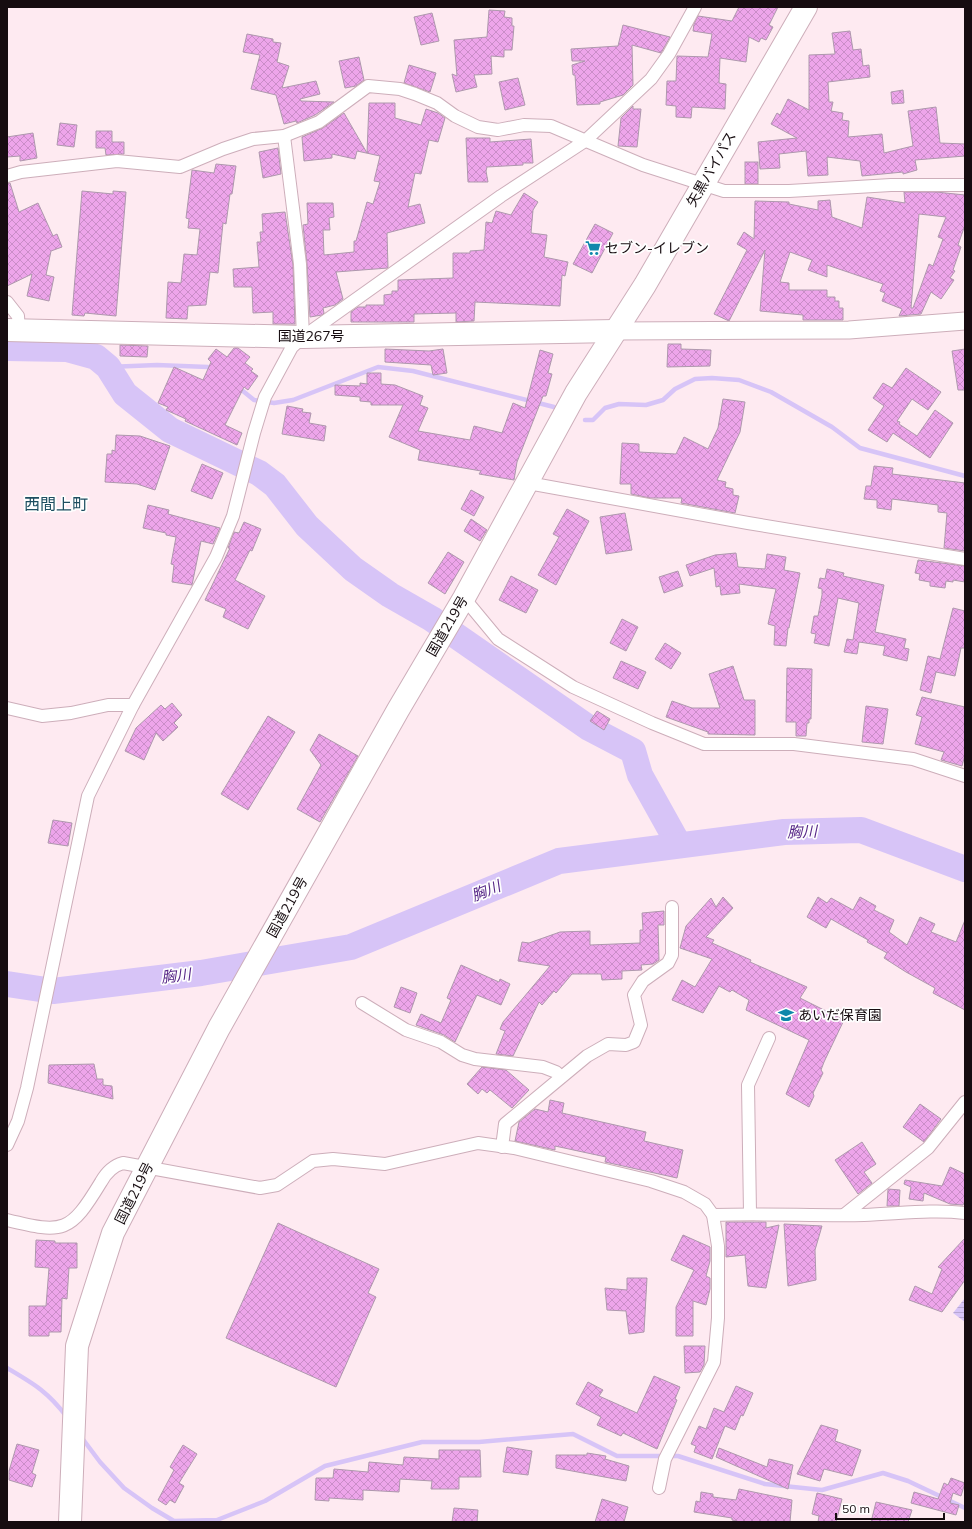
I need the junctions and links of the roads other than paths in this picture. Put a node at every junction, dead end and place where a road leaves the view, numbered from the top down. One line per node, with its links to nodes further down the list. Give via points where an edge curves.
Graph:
1 (695, 7): 4 (street, via 669,54 651,79)
2 (806, 7): 6 (highway, 矢黒バイパス)
3 (284, 136): 4 (street, via 319,122 368,86 400,89 415,94 437,103 455,116 478,127 498,130 524,125 551,126); 5 (street, via 253,139 180,167 117,161 21,172); 12 (street, via 300,264)
4 (585, 141): 6 (street, via 643,165); 12 (street, via 501,196)
5 (7, 176)
6 (702, 185): 7 (street, via 724,191 746,192 891,185); 11 (highway, 矢黒バイパス, via 645,285)
7 (965, 185)
8 (7, 302): 10 (street, via 18,316)
9 (965, 321): 11 (street, via 849,330)
10 (13, 330): 12 (highway, 国道267号)
11 (615, 331): 12 (highway, 国道267号); 13 (highway, 国道219号, via 576,394)
12 (303, 337): 16 (street, via 292,347 264,402 234,516 216,557)
13 (528, 483): 14 (street); 15 (highway, 国道219号)
14 (965, 559)
15 (459, 606): 18 (street, via 498,639 573,687 704,744 794,744 912,759); 26 (highway, 国道219号, via 219,1028)
16 (133, 705): 17 (street, via 108,705 42,716); 24 (street, via 88,796 18,1122)
17 (7, 708)
18 (965, 776)
19 (672, 907): 22 (street, via 672,955 668,963 643,981 634,995 641,1025 634,1042 626,1045 608,1044 587,1056)
20 (362, 1003): 22 (street, via 406,1030 441,1042 462,1055 475,1059 543,1067)
21 (769, 1038): 27 (street, via 748,1085)
22 (561, 1077): 25 (street, via 505,1124)
23 (965, 1102): 30 (street, via 928,1148)
24 (7, 1145)
25 (502, 1147): 26 (street, via 478,1143 385,1164 333,1159 313,1161 277,1185 260,1188); 29 (street, via 644,1180 684,1192 705,1204)
26 (147, 1166): 31 (street, via 123,1163 115,1165 106,1174 74,1222 66,1226 37,1227); 33 (highway, 国道219号, via 113,1233 77,1346)
27 (750, 1213): 29 (street); 30 (street)
28 (965, 1213): 30 (street)
29 (713, 1215): 32 (street, via 718,1246 718,1318 714,1362 666,1459)
30 (844, 1215)
31 (7, 1220)
32 (659, 1488)
33 (70, 1522)

